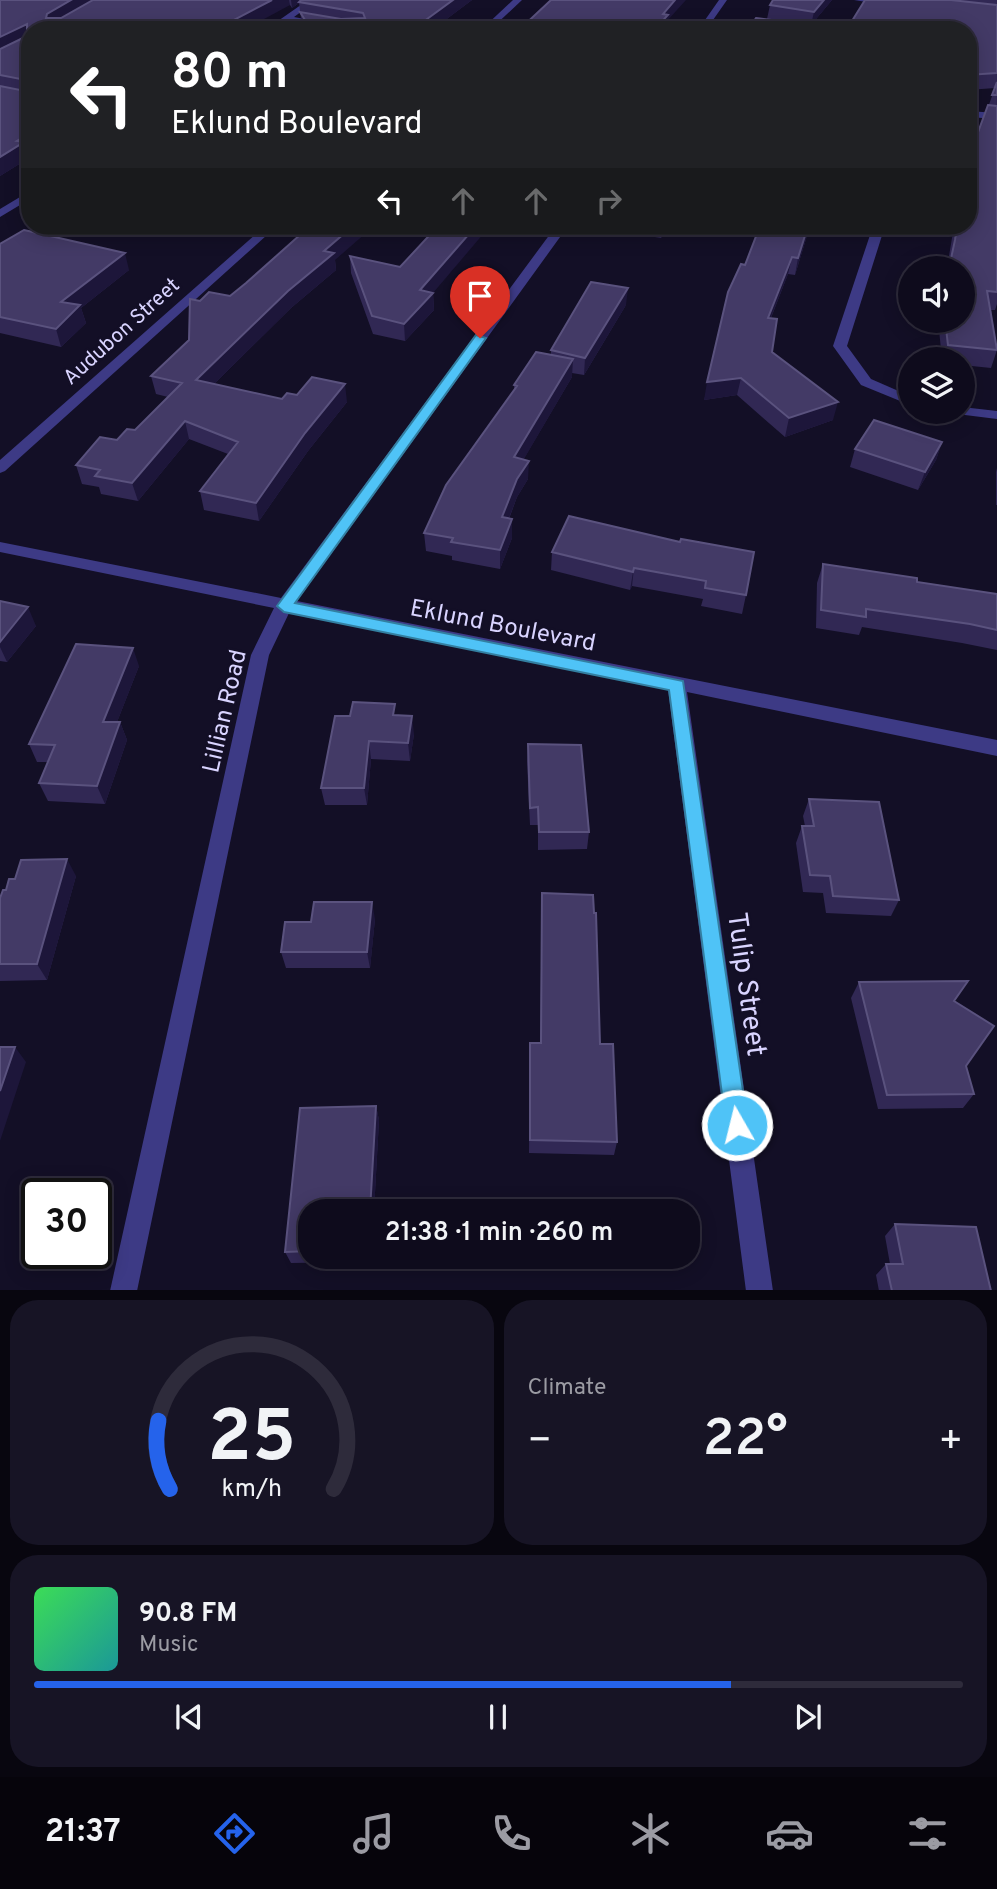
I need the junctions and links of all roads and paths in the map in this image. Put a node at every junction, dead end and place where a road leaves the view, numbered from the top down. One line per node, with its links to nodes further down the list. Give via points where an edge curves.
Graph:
1 (313, 0): 6 (street)
2 (518, 0): 9 (street)
3 (723, 0): 10 (street)
4 (858, 0): 5 (street)
5 (896, 4)
6 (287, 18): 7 (street); 8 (street)
7 (282, 21)
8 (305, 21)
9 (495, 21)
10 (708, 21)
11 (977, 115): 12 (street)
12 (997, 116)
13 (21, 200): 14 (street)
14 (0, 215)
15 (261, 235): 21 (street, Audubon Street)
16 (555, 235): 23 (street, Lillian Road)
17 (876, 235): 18 (street, via 840,346 866,382)
18 (898, 396)
19 (975, 412): 20 (street)
20 (997, 415)
21 (0, 468)
22 (0, 547): 23 (street, Eklund Boulevard)
23 (284, 606): 24 (street, Eklund Boulevard); 26 (street, Lillian Road, via 260,655)
24 (677, 685): 25 (street, Eklund Boulevard); 27 (street, Tulip Street)
25 (997, 748)
26 (123, 1290)
27 (760, 1290)

